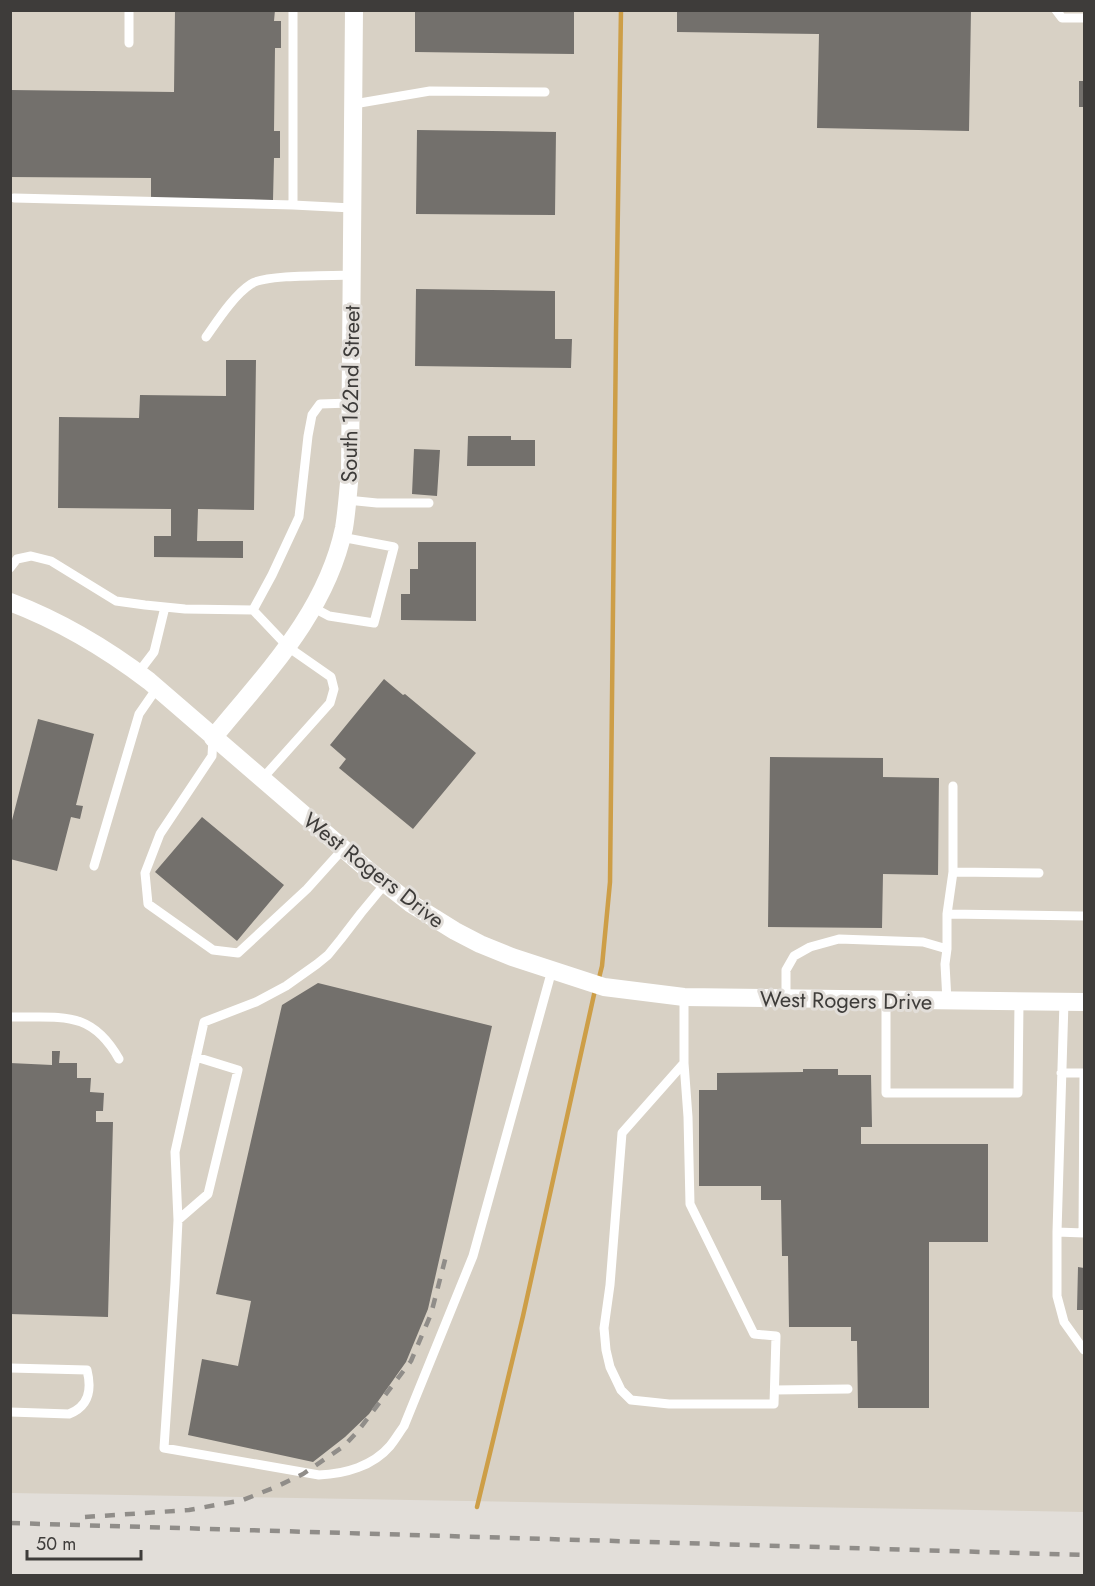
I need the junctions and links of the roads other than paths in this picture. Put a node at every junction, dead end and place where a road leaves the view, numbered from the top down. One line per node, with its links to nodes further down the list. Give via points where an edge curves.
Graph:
1 (129, 10): 6 (lane)
2 (293, 10): 10 (lane)
3 (354, 10): 8 (street, South 162nd Street)
4 (1056, 10): 5 (lane, via 1062,18)
5 (1084, 18)
6 (129, 43)
7 (545, 92): 8 (lane, via 430,91)
8 (354, 104): 11 (street, South 162nd Street)
9 (14, 198): 10 (lane)
10 (293, 206): 11 (lane)
11 (352, 207): 12 (street, South 162nd Street)
12 (351, 275): 13 (lane, via 269,278 251,283); 14 (street, South 162nd Street)
13 (206, 337)
14 (350, 403): 15 (street, South 162nd Street); 22 (lane, via 320,404 312,415 299,517)
15 (347, 500): 16 (lane); 17 (street, South 162nd Street)
16 (429, 503)
17 (341, 537): 21 (street, South 162nd Street); 21 (lane, via 394,547 374,623 329,616)
18 (10, 568): 20 (lane, via 17,560 31,556 51,561 116,601)
19 (10, 602): 24 (street, West Rogers Drive, via 95,644)
20 (165, 607): 22 (lane); 24 (lane, via 154,652)
21 (314, 608): 23 (street, South 162nd Street)
22 (253, 610): 23 (lane)
23 (288, 647): 26 (street, South 162nd Street); 27 (lane, via 331,677 334,689 330,703)
24 (138, 673): 25 (street, West Rogers Drive)
25 (157, 688): 26 (street, West Rogers Drive); 30 (lane, via 139,714)
26 (213, 738): 27 (street, West Rogers Drive); 29 (lane, via 212,756 160,834 145,873 148,904 213,950 238,953 307,889)
27 (262, 779): 29 (street, West Rogers Drive)
28 (953, 786): 31 (lane)
29 (343, 849): 33 (street, West Rogers Drive)
30 (94, 866)
31 (952, 872): 32 (lane); 34 (lane)
32 (1039, 873)
33 (385, 884): 37 (street, West Rogers Drive, via 455,931); 46 (lane, via 328,956 256,1002 204,1022)
34 (947, 914): 35 (lane); 36 (lane)
35 (1083, 916)
36 (947, 949): 39 (lane, via 923,942 839,939 810,947 794,956 786,970); 41 (lane)
37 (552, 970): 38 (street, West Rogers Drive, via 596,985); 51 (lane, via 473,1256 404,1426 388,1448 369,1463 350,1471 320,1475 164,1448)
38 (684, 997): 39 (street, West Rogers Drive); 48 (lane)
39 (786, 999): 40 (street, West Rogers Drive)
40 (886, 1000): 41 (street, West Rogers Drive); 42 (lane, via 886,1093 1018,1093)
41 (946, 1001): 42 (street, West Rogers Drive)
42 (1019, 1002): 43 (street, West Rogers Drive)
43 (1064, 1002): 44 (street, West Rogers Drive); 49 (lane)
44 (1084, 1002)
45 (10, 1017): 47 (lane, via 82,1021 105,1037)
46 (196, 1057): 51 (lane, via 175,1152); 51 (lane, via 238,1070 208,1194)
47 (119, 1059)
48 (684, 1063): 57 (lane, via 690,1204 754,1334 777,1336); 57 (lane, via 622,1133 604,1328 610,1367 621,1390 631,1400 774,1404)
49 (1061, 1073): 50 (lane); 52 (lane)
50 (1084, 1073): 53 (lane)
51 (178, 1220)
52 (1057, 1232): 53 (lane); 54 (lane, via 1057,1296 1064,1322)
53 (1084, 1233)
54 (1084, 1350)
55 (10, 1368): 58 (lane, via 87,1370 90,1380 86,1402 78,1411)
56 (848, 1389): 57 (lane)
57 (775, 1390)
58 (10, 1412)

